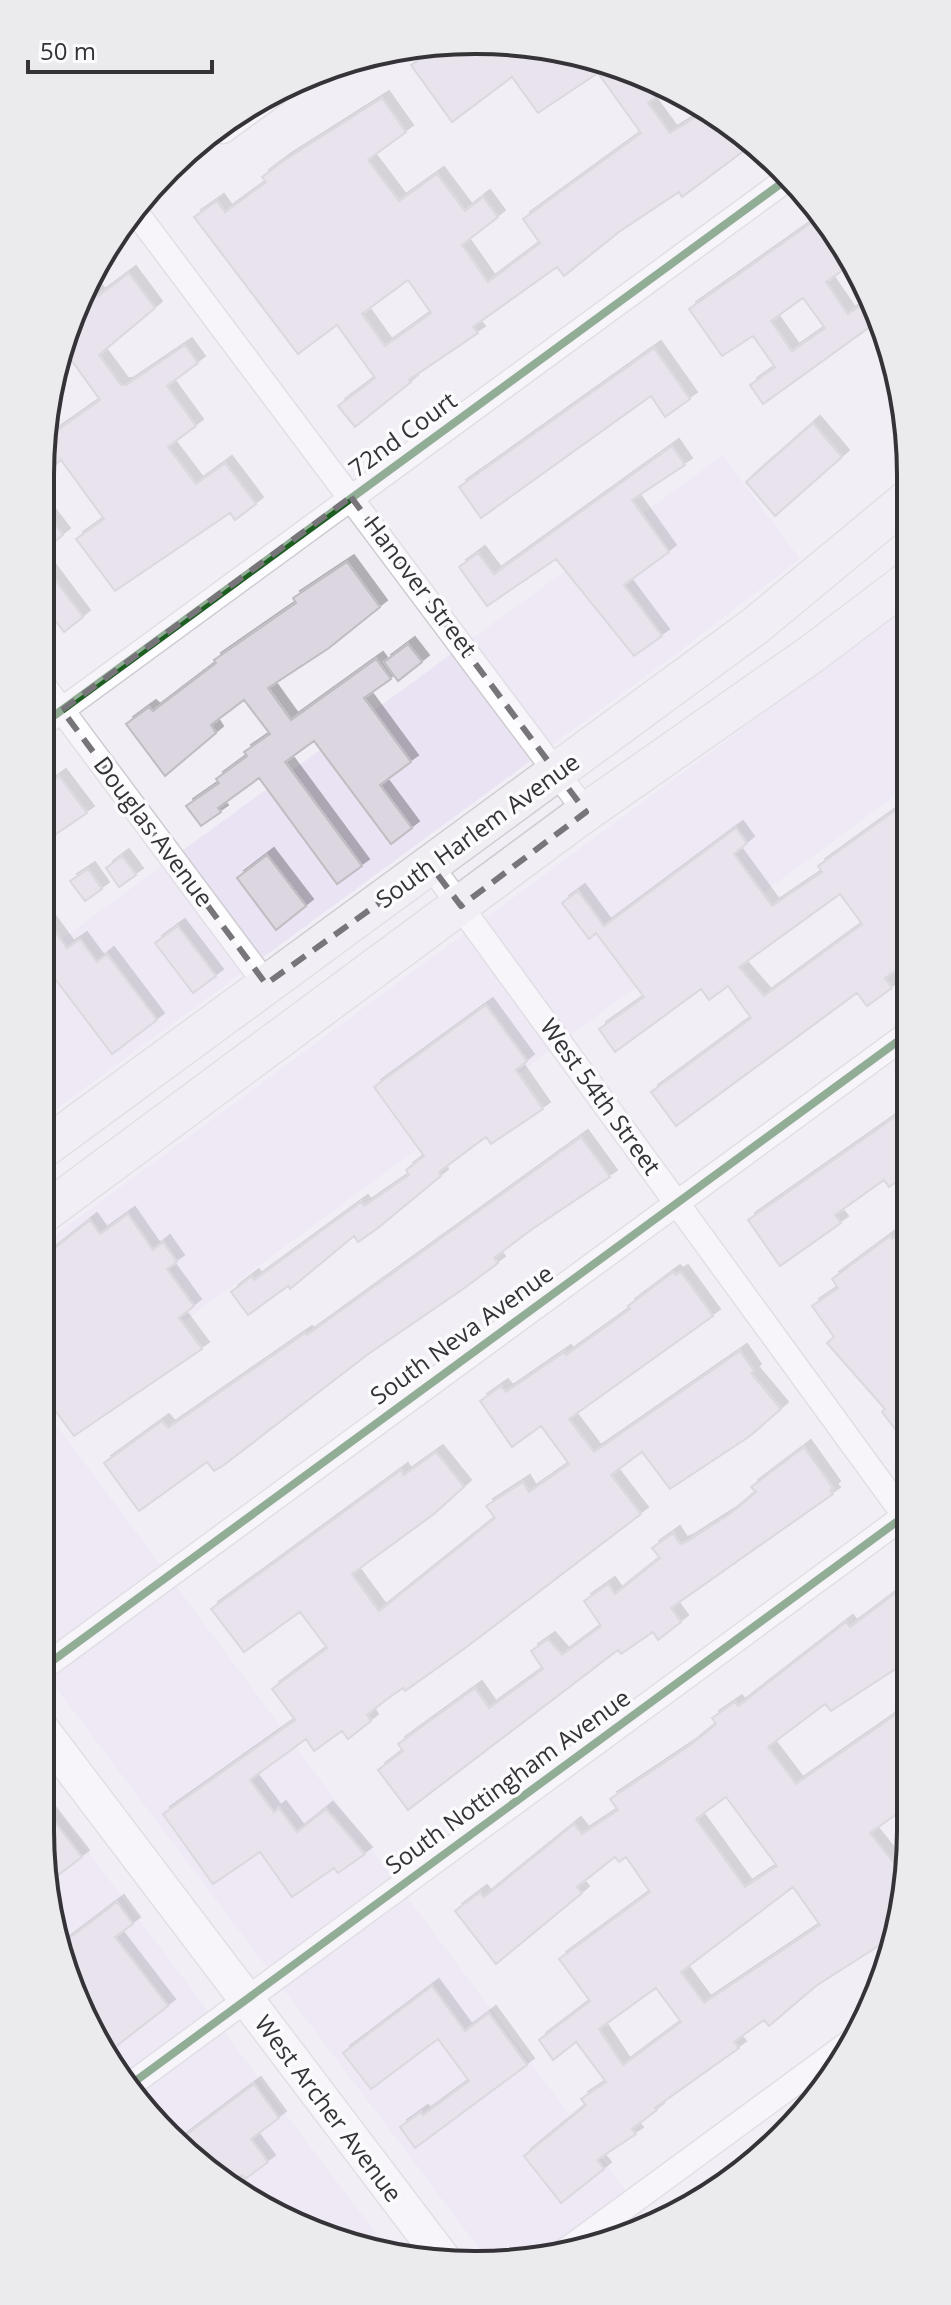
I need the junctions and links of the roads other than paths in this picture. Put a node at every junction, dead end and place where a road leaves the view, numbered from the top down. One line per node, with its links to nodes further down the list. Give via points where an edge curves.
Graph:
1 (780, 184): 3 (street, 72nd Court)
2 (141, 219): 3 (street, Hanover Street)
3 (351, 497): 7 (street, 72nd Court); 9 (street, Hanover Street)
4 (897, 508): 9 (main road, South Harlem Avenue, via 755,626)
5 (897, 590): 10 (main road, South Harlem Avenue)
6 (54, 699): 7 (street, Douglas Avenue)
7 (62, 710): 8 (street, 72nd Court); 13 (street, Douglas Avenue)
8 (54, 716)
9 (560, 773): 10 (street, Hanover Street); 11 (main road, South Harlem Avenue)
10 (586, 812): 12 (main road, South Harlem Avenue)
11 (431, 866): 12 (street, West 54th Street); 13 (main road, South Harlem Avenue)
12 (461, 906): 16 (street, West 54th Street); 17 (main road, South Harlem Avenue)
13 (266, 984): 15 (main road, South Harlem Avenue)
14 (897, 1042): 16 (street, South Neva Avenue)
15 (54, 1141)
16 (676, 1202): 18 (street, West 54th Street); 20 (street, South Neva Avenue)
17 (54, 1206)
18 (897, 1502)
19 (897, 1525): 22 (street, South Nottingham Avenue)
20 (54, 1660)
21 (54, 1746): 22 (main road, West Archer Avenue)
22 (245, 2000): 24 (street, South Nottingham Avenue); 26 (main road, West Archer Avenue)
23 (831, 2056): 25 (street)
24 (137, 2080)
25 (584, 2237)
26 (435, 2249)

